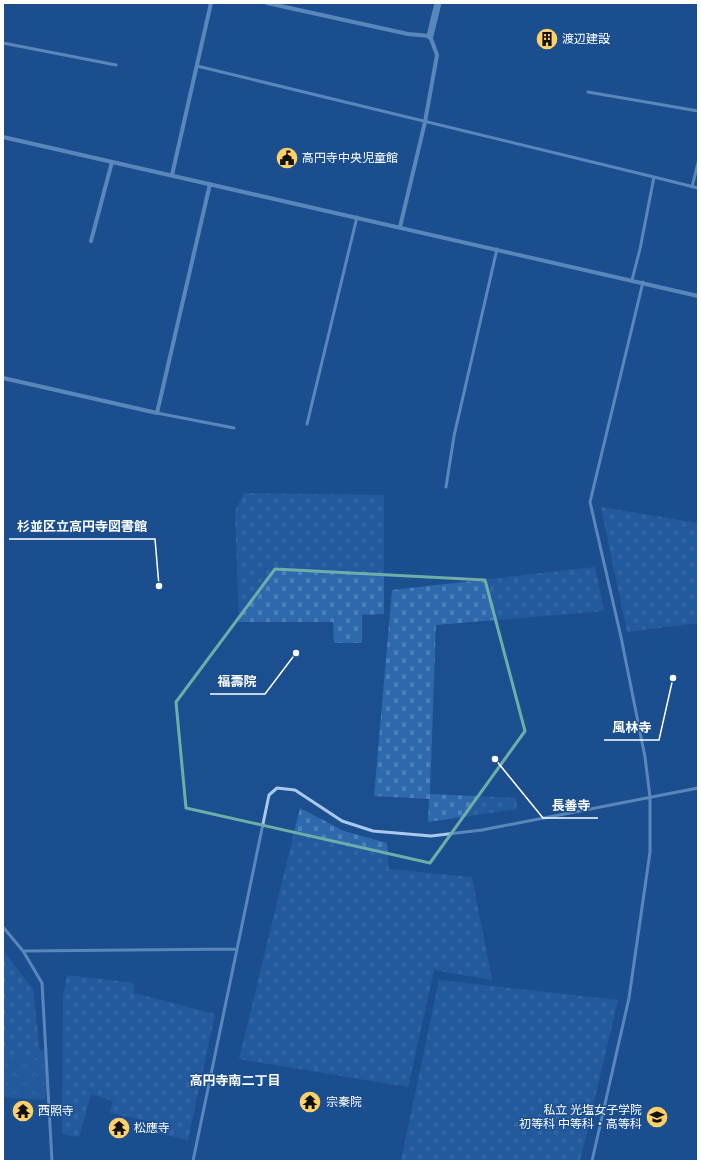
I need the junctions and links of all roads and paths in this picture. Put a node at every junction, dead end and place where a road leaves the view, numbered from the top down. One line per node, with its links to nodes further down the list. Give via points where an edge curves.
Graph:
1 (211, 3): 7 (street)
2 (267, 3): 4 (street, via 408,34)
3 (438, 3): 4 (street)
4 (430, 36): 10 (street, via 437,55)
5 (3, 43): 6 (lane)
6 (116, 65)
7 (197, 66): 10 (lane); 14 (street)
8 (588, 92): 9 (lane)
9 (698, 111)
10 (425, 122): 15 (lane); 20 (street)
11 (3, 137): 12 (street)
12 (112, 162): 14 (street); 21 (street)
13 (698, 163): 17 (lane)
14 (172, 175): 16 (street)
15 (654, 177): 17 (lane); 23 (lane)
16 (210, 184): 19 (street); 27 (street)
17 (692, 187): 18 (lane)
18 (698, 188)
19 (357, 217): 20 (street); 28 (lane)
20 (400, 227): 22 (street)
21 (91, 241)
22 (497, 249): 23 (street); 30 (lane, via 454,436)
23 (632, 280): 24 (street)
24 (643, 282): 25 (street); 32 (lane, via 590,502 644,749)
25 (698, 296)
26 (3, 378): 27 (street)
27 (157, 414): 29 (lane)
28 (307, 424)
29 (234, 428)
30 (446, 487)
31 (698, 788): 32 (lane)
32 (650, 797): 34 (lane, via 482,830 431,836 373,831 342,821 295,790 277,788 269,795); 38 (lane, via 650,852 630,998)
33 (3, 927): 35 (lane)
34 (236, 949): 35 (lane); 37 (lane)
35 (23, 951): 36 (lane, via 42,983)
36 (52, 1161)
37 (193, 1161)
38 (592, 1161)

